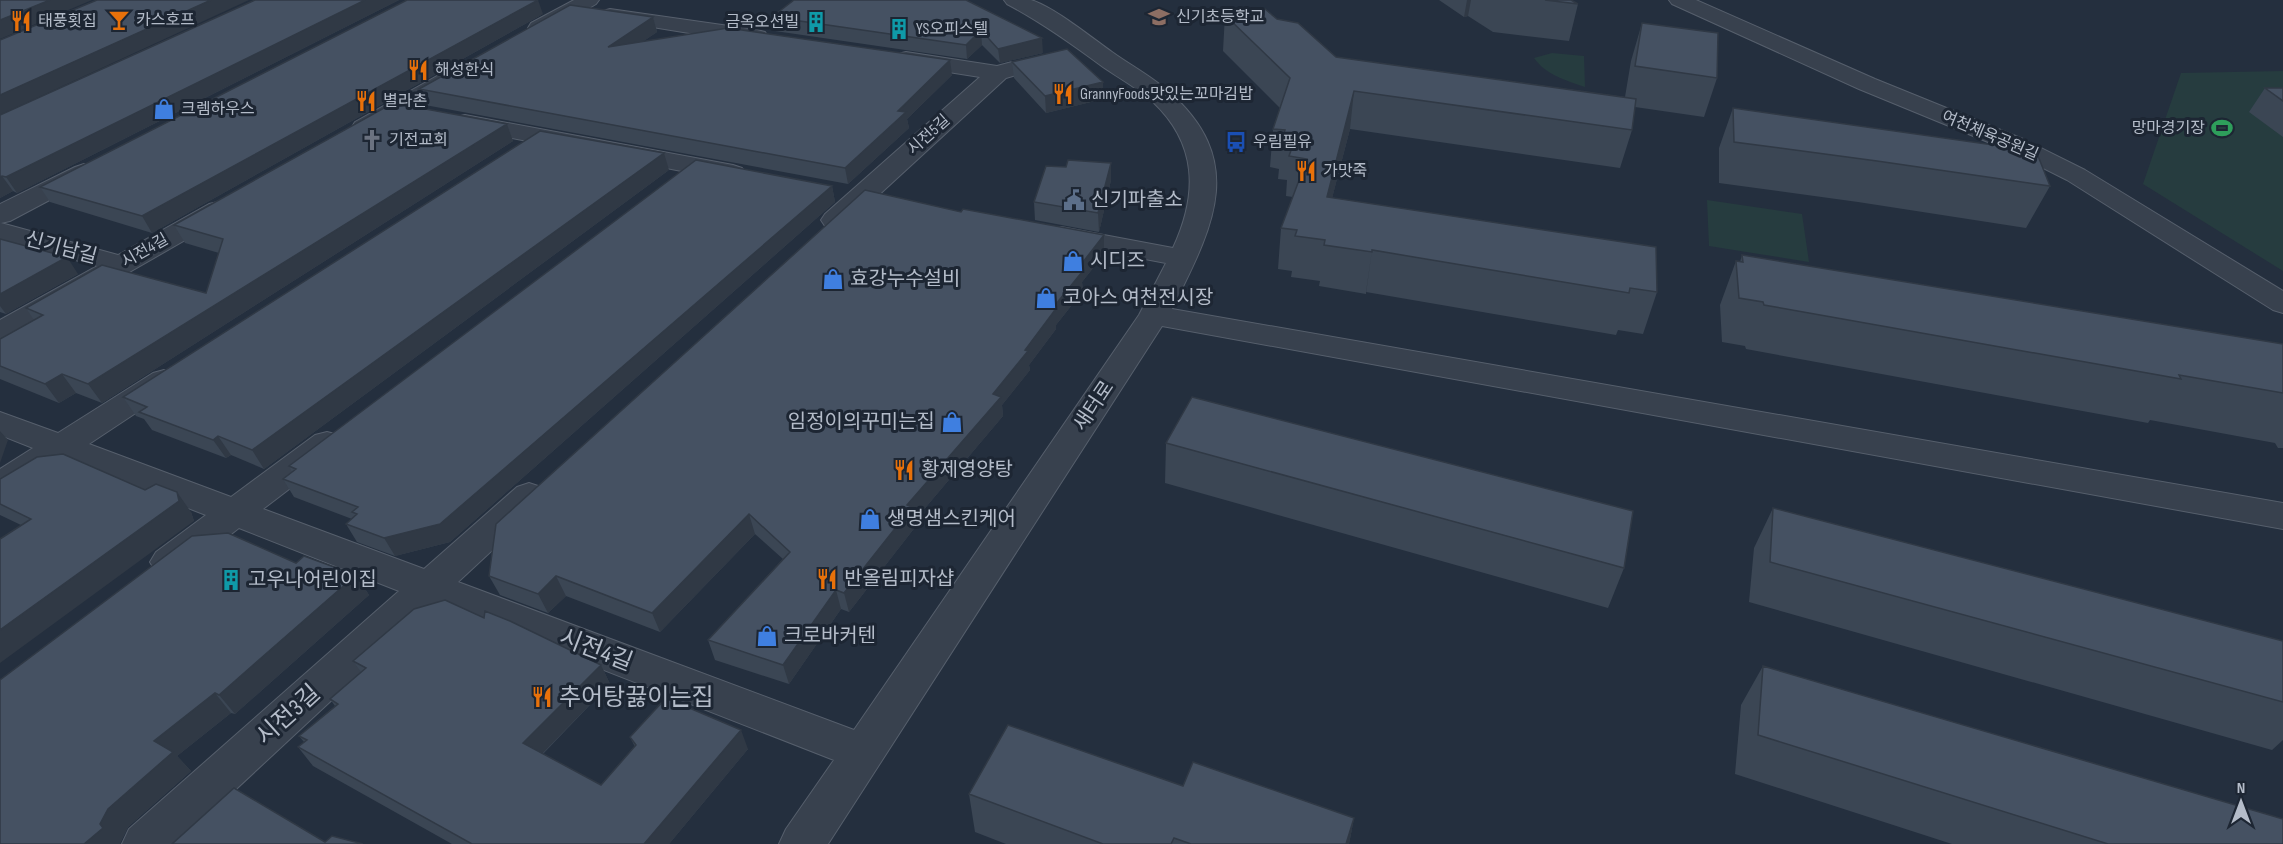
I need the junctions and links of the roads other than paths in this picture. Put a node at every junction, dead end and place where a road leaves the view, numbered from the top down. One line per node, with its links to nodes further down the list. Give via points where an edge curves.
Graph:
1 (1014, 0): 7 (street, 새터로, via 1052,20)
2 (1691, 1): 31 (street, 여천체육공원길, via 1780,46 2014,144 2076,175)
3 (542, 5): 4 (street)
4 (580, 5): 5 (street); 6 (street)
5 (520, 38)
6 (780, 40)
7 (1094, 50): 9 (street); 29 (street, 새터로, via 1171,107 1192,139 1203,168 1204,190)
8 (883, 56): 12 (street)
9 (1062, 57)
10 (479, 62): 13 (street)
11 (1030, 65): 12 (street)
12 (998, 72): 23 (street, 시전5길)
13 (396, 109): 14 (street); 15 (street)
14 (541, 136): 16 (street); 18 (street)
15 (345, 138)
16 (511, 156)
17 (105, 161): 25 (street)
18 (695, 165): 19 (street); 20 (street)
19 (761, 178)
20 (667, 187)
21 (827, 191): 23 (street)
22 (243, 195): 30 (street, 시전4길)
23 (860, 197): 24 (street); 28 (street)
24 (895, 204)
25 (0, 215)
26 (1035, 230): 29 (street)
27 (0, 231): 30 (street, 신기남길)
28 (816, 237)
29 (1183, 258): 32 (street, 새터로)
30 (121, 264): 33 (street, 시전4길)
31 (2283, 304)
32 (1154, 315): 41 (street); 44 (street, 새터로)
33 (0, 333)
34 (191, 362): 37 (street)
35 (0, 423): 37 (street, 시전4길)
36 (347, 427): 40 (street)
37 (61, 446): 39 (street); 40 (street, 시전4길)
38 (553, 475): 43 (street)
39 (0, 486)
40 (234, 512): 42 (street); 43 (street, 시전4길)
41 (2283, 516)
42 (141, 583)
43 (430, 586): 44 (street, 시전4길); 45 (street, 시전3길)
44 (863, 752): 46 (street, 새터로)
45 (146, 844)
46 (802, 844)

